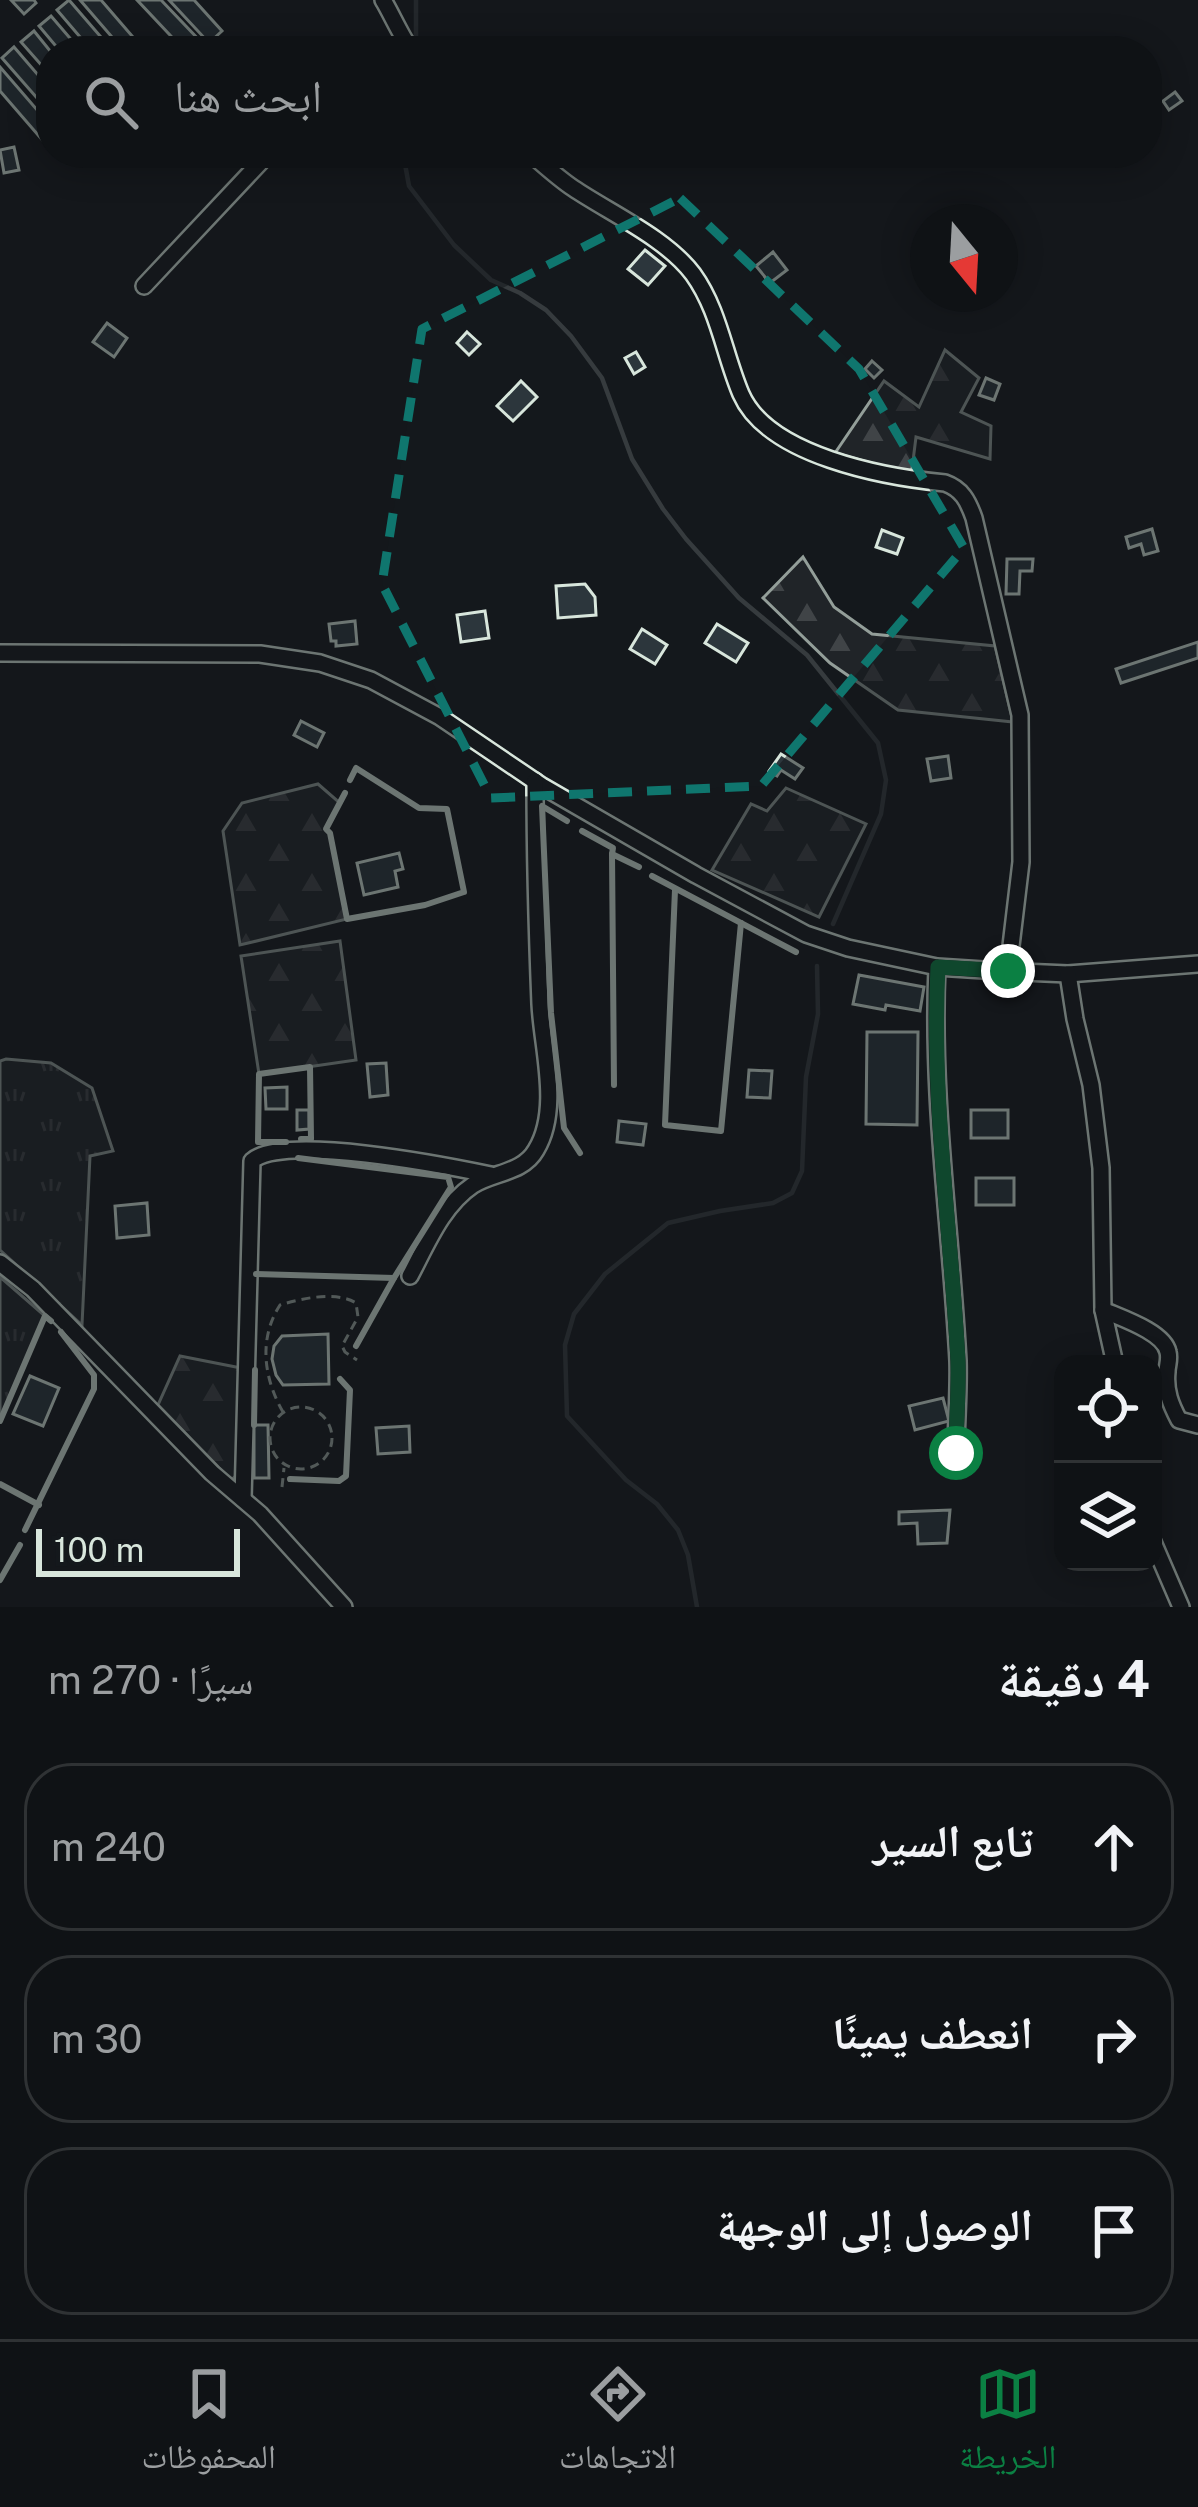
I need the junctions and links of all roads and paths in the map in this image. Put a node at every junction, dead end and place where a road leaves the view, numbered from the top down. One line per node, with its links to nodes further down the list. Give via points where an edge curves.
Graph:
1 (383, 0): 2 (street)
2 (402, 36)
3 (255, 168): 5 (street)
4 (548, 168): 10 (street, via 678,257 712,305 742,397 770,431 875,473 945,484 964,496 1020,715 1021,862)
5 (144, 286)
6 (0, 653): 7 (street, via 260,654 320,663 440,717)
7 (535, 781): 9 (street, via 806,934); 12 (street, via 548,1100 534,1156)
8 (1198, 964): 11 (street)
9 (938, 967): 10 (street); 20 (street)
10 (1008, 971): 11 (street)
11 (1068, 974): 15 (street, via 1101,1168)
12 (491, 1175): 14 (street, via 440,1220); 23 (street, via 332,1151 256,1155)
13 (0, 1263): 23 (street)
14 (410, 1276)
15 (1103, 1310): 16 (street); 19 (street, via 1162,1340 1171,1405 1179,1420)
16 (1112, 1355)
17 (357, 1360): 18 (path, via 342,1346 358,1317 356,1303 347,1297 280,1305 266,1361)
18 (283, 1412): 21 (path, via 269,1438); 21 (path, via 314,1410 332,1434 320,1463)
19 (1198, 1425)
20 (956, 1453)
21 (284, 1466): 22 (path)
22 (282, 1487)
23 (243, 1499): 25 (street)
24 (1162, 1563): 26 (street)
25 (344, 1607)
26 (1181, 1607)

